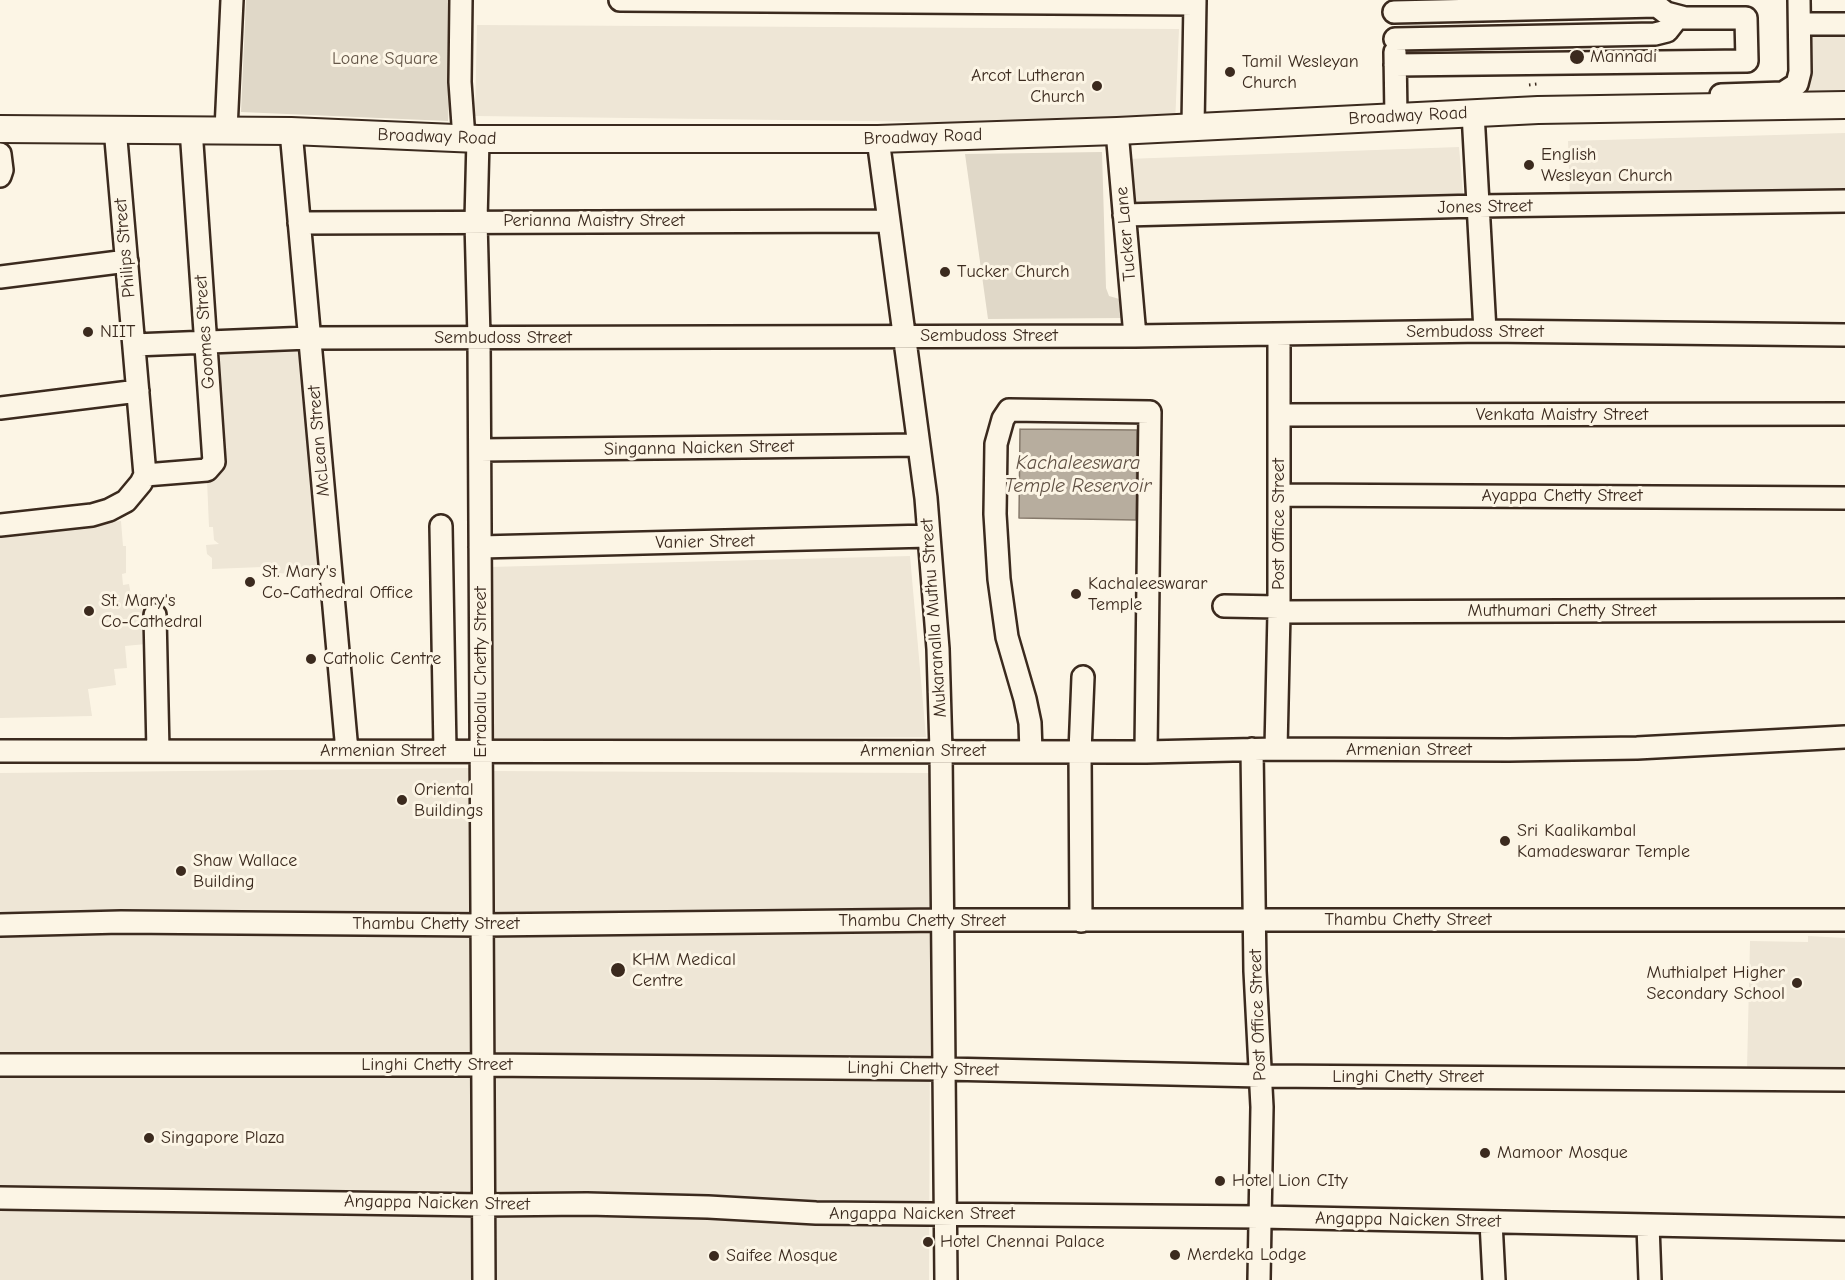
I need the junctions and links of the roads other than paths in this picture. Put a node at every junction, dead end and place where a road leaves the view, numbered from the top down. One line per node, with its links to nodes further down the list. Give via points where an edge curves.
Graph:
1 (232, 0): 23 (street)
2 (461, 0): 26 (street, Errabalu Chetty Street, via 460,82)
3 (620, 0): 4 (street)
4 (654, 0): 6 (street)
5 (1800, 0): 10 (street); 14 (street, via 1799,80 1787,92)
6 (1195, 2): 20 (street)
7 (1657, 3): 8 (street); 9 (street, via 1666,14)
8 (1394, 6): 12 (street)
9 (1678, 17): 12 (street, via 1667,31 1655,34); 13 (street, via 1746,18 1747,60)
10 (1802, 24): 11 (street); 16 (street)
11 (1845, 24)
12 (1395, 39): 13 (street)
13 (1395, 65): 18 (street)
14 (1535, 90)
15 (1845, 105): 16 (main road, Broadway Road)
16 (1804, 106): 17 (main road, Broadway Road)
17 (1473, 113): 18 (main road, Broadway Road); 31 (street)
18 (1396, 117): 20 (main road, Broadway Road)
19 (115, 128): 21 (main road, Broadway Road); 22 (main road, Broadway Road); 36 (street, Philips Street)
20 (1193, 128): 25 (main road, Broadway Road)
21 (0, 129)
22 (191, 129): 23 (main road, Broadway Road); 45 (street, Goomes Street)
23 (226, 130): 24 (main road, Broadway Road)
24 (291, 130): 26 (main road, Broadway Road); 35 (street, McLean Street)
25 (1117, 131): 27 (main road, Broadway Road); 32 (street, Tucker Lane)
26 (471, 139): 27 (main road, Broadway Road); 33 (street, Errabalu Chetty Street)
27 (878, 139): 34 (street, Mukaranalla Muthu Street)
28 (0, 154): 29 (street)
29 (0, 176)
30 (1845, 201): 31 (street, Jones Street)
31 (1478, 206): 32 (street, Jones Street); 38 (street)
32 (1124, 215): 42 (street, Tucker Lane)
33 (476, 221): 34 (street, Perianna Maistry Street); 35 (street, Perianna Maistry Street); 44 (street, Errabalu Chetty Street)
34 (889, 221): 41 (street, Mukaranalla Muthu Street)
35 (299, 223): 43 (street, McLean Street)
36 (126, 261): 37 (street); 46 (street, Philips Street)
37 (0, 277)
38 (1485, 331): 39 (street, Sembudoss Street); 40 (street, Sembudoss Street)
39 (1279, 334): 42 (street, Sembudoss Street); 50 (street, Post Office Street)
40 (1845, 335)
41 (904, 336): 42 (street, Sembudoss Street); 44 (street, Sembudoss Street); 51 (street, Mukaranalla Muthu Street)
42 (1136, 336)
43 (309, 338): 44 (street, Sembudoss Street); 45 (street, Sembudoss Street); 70 (street, McLean Street)
44 (479, 338): 52 (street, Errabalu Chetty Street)
45 (206, 342): 46 (street, Sembudoss Street); 53 (street, Goomes Street, via 214,462 207,470)
46 (134, 345): 47 (street, Philips Street)
47 (138, 391): 48 (street); 53 (street, Philips Street)
48 (0, 408)
49 (1845, 414): 50 (street, Venkata Maistry Street)
50 (1279, 415): 54 (street, Post Office Street)
51 (919, 445): 52 (street, Singanna Naicken Street); 58 (street, Mukaranalla Muthu Street)
52 (480, 450): 59 (street, Errabalu Chetty Street)
53 (145, 475): 56 (street, via 126,501 109,510)
54 (1279, 495): 55 (street, Ayappa Chetty Street); 61 (street, Post Office Street)
55 (1845, 498)
56 (0, 525)
57 (441, 526): 71 (street)
58 (929, 537): 59 (street, Vanier Street); 73 (street, Mukaranalla Muthu Street)
59 (480, 547): 72 (street, Errabalu Chetty Street)
60 (1224, 606): 61 (street, Muthumari Chetty Street)
61 (1279, 609): 62 (street, Muthumari Chetty Street); 67 (street, Post Office Street)
62 (1845, 610)
63 (155, 615): 69 (street)
64 (1083, 677): 75 (street)
65 (1845, 737): 67 (street, Armenian Street, via 1602,748)
66 (1252, 749): 67 (street, Armenian Street); 76 (street, Armenian Street); 78 (street, Post Office Street)
67 (1276, 749)
68 (0, 751): 69 (street, Armenian Street)
69 (158, 751): 70 (street, Armenian Street)
70 (347, 751): 71 (street, Armenian Street)
71 (445, 751): 72 (street, Armenian Street)
72 (481, 751): 73 (street, Armenian Street); 82 (street, Errabalu Chetty Street)
73 (941, 751): 74 (street, Armenian Street); 77 (street, Mukaranalla Muthu Street)
74 (1031, 752): 75 (street, Armenian Street); 76 (street, via 1030,723 1005,627 998,568 996,444 1009,410 1150,412)
75 (1080, 752): 76 (street, Armenian Street); 80 (street)
76 (1146, 752)
77 (943, 920): 80 (street, Thambu Chetty Street); 82 (street, Thambu Chetty Street); 85 (street, Mukaranalla Muthu Street)
78 (1255, 920): 79 (street, Thambu Chetty Street); 80 (street, Thambu Chetty Street); 86 (street, Post Office Street)
79 (1845, 920)
80 (1081, 921)
81 (0, 925): 82 (street, Thambu Chetty Street)
82 (483, 925): 84 (street, Errabalu Chetty Street)
83 (0, 1065): 84 (street, Linghi Chetty Street)
84 (484, 1065): 85 (street, Linghi Chetty Street); 89 (street, Errabalu Chetty Street)
85 (945, 1069): 86 (street, Linghi Chetty Street); 90 (street, Mukaranalla Muthu Street)
86 (1260, 1076): 87 (street, Linghi Chetty Street); 91 (street, Post Office Street)
87 (1845, 1080)
88 (0, 1198): 89 (street, Angappa Naicken Street)
89 (484, 1205): 90 (street, Angappa Naicken Street); 95 (street, Errabalu Chetty Street)
90 (946, 1214): 91 (street, Angappa Naicken Street); 96 (street, Mukaranalla Muthu Street)
91 (1260, 1217): 92 (street, Angappa Naicken Street); 97 (street, Post Office Street)
92 (1491, 1222): 93 (street, Angappa Naicken Street); 98 (street)
93 (1648, 1225): 94 (street, Angappa Naicken Street); 99 (street)
94 (1845, 1229)
95 (484, 1280)
96 (946, 1280)
97 (1259, 1280)
98 (1494, 1280)
99 (1650, 1280)

